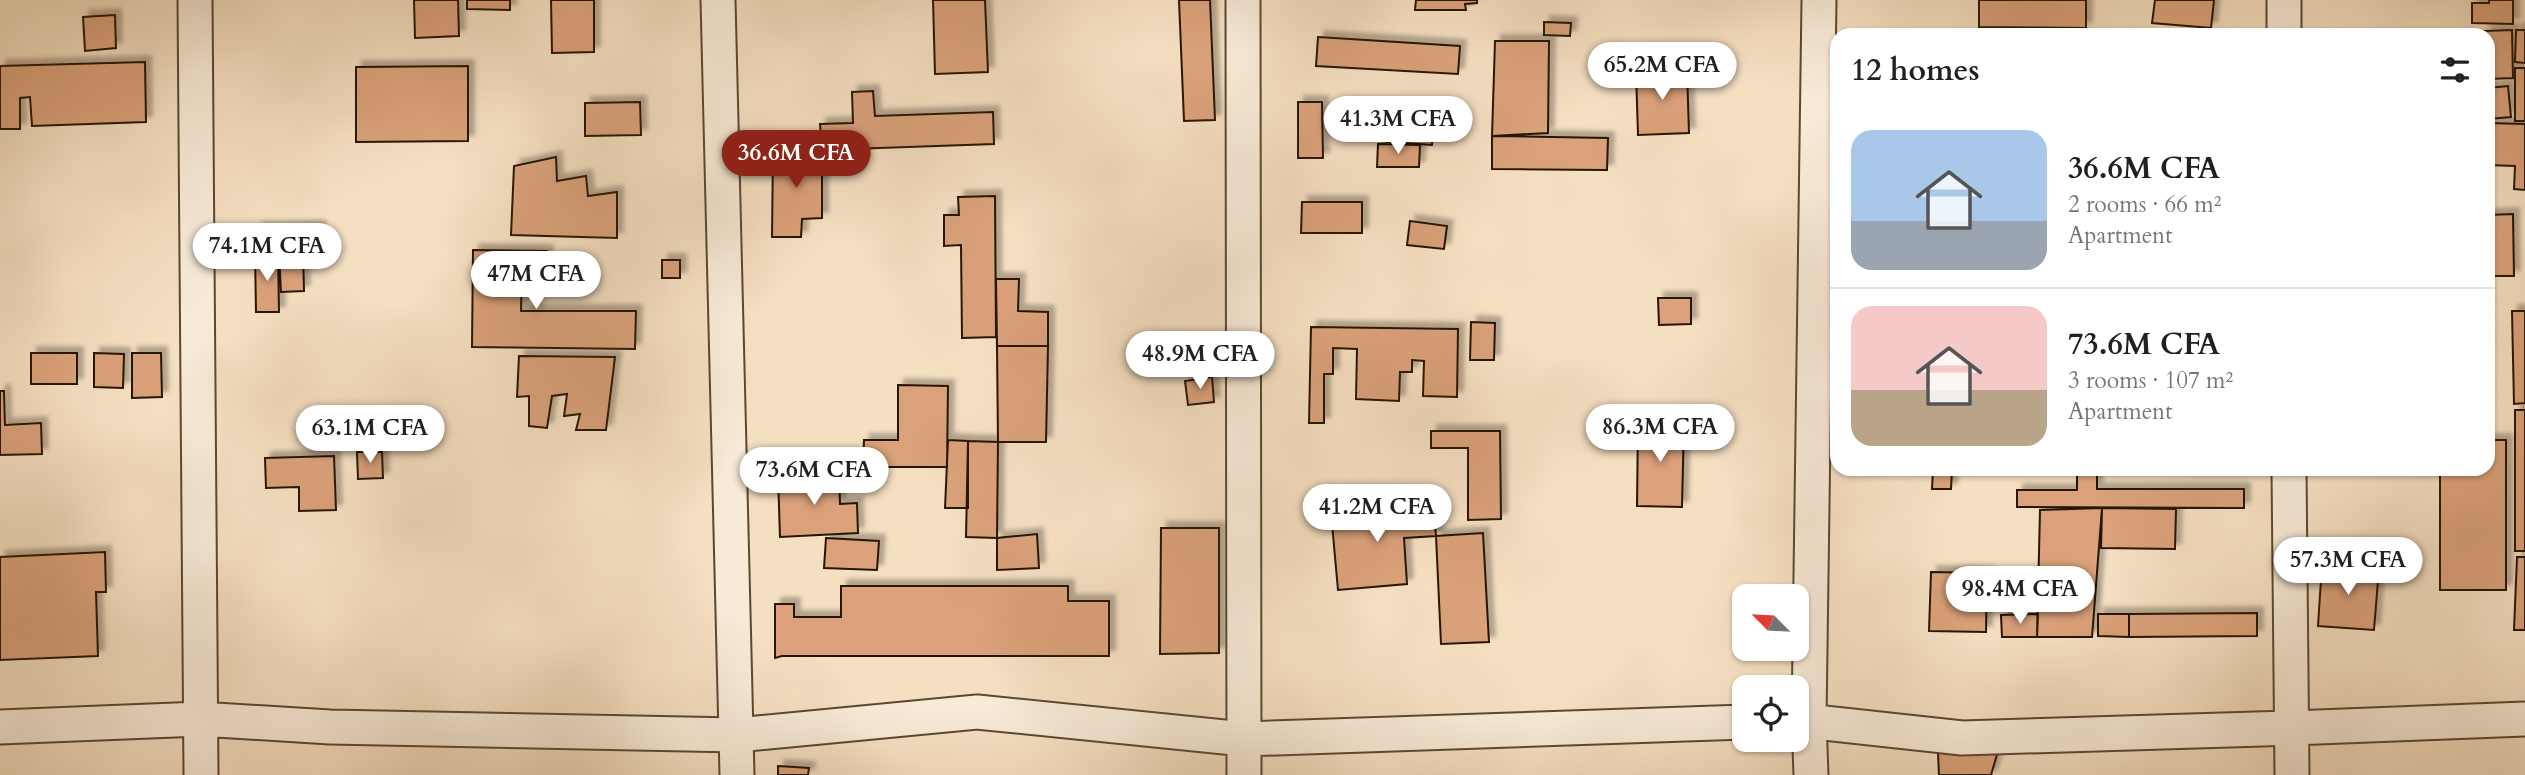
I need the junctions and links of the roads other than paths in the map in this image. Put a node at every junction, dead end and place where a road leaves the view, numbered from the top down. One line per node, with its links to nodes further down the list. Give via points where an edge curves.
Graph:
1 (195, 0): 9 (street)
2 (718, 0): 15 (street)
3 (1243, 0): 16 (street)
4 (1819, 0): 8 (street)
5 (2284, 0): 6 (street)
6 (2284, 28)
7 (2289, 476): 14 (street)
8 (1804, 675)
9 (200, 719): 13 (street); 15 (street, via 330,727); 18 (street)
10 (2525, 719): 14 (street)
11 (1809, 721): 14 (street, via 1962,738)
12 (1732, 722): 16 (street)
13 (0, 726)
14 (2292, 728): 22 (street)
15 (737, 735): 16 (street, via 977,712); 19 (street)
16 (1244, 739): 20 (street)
17 (1808, 752): 21 (street)
18 (201, 775)
19 (737, 775)
20 (1244, 775)
21 (1811, 775)
22 (2292, 775)

